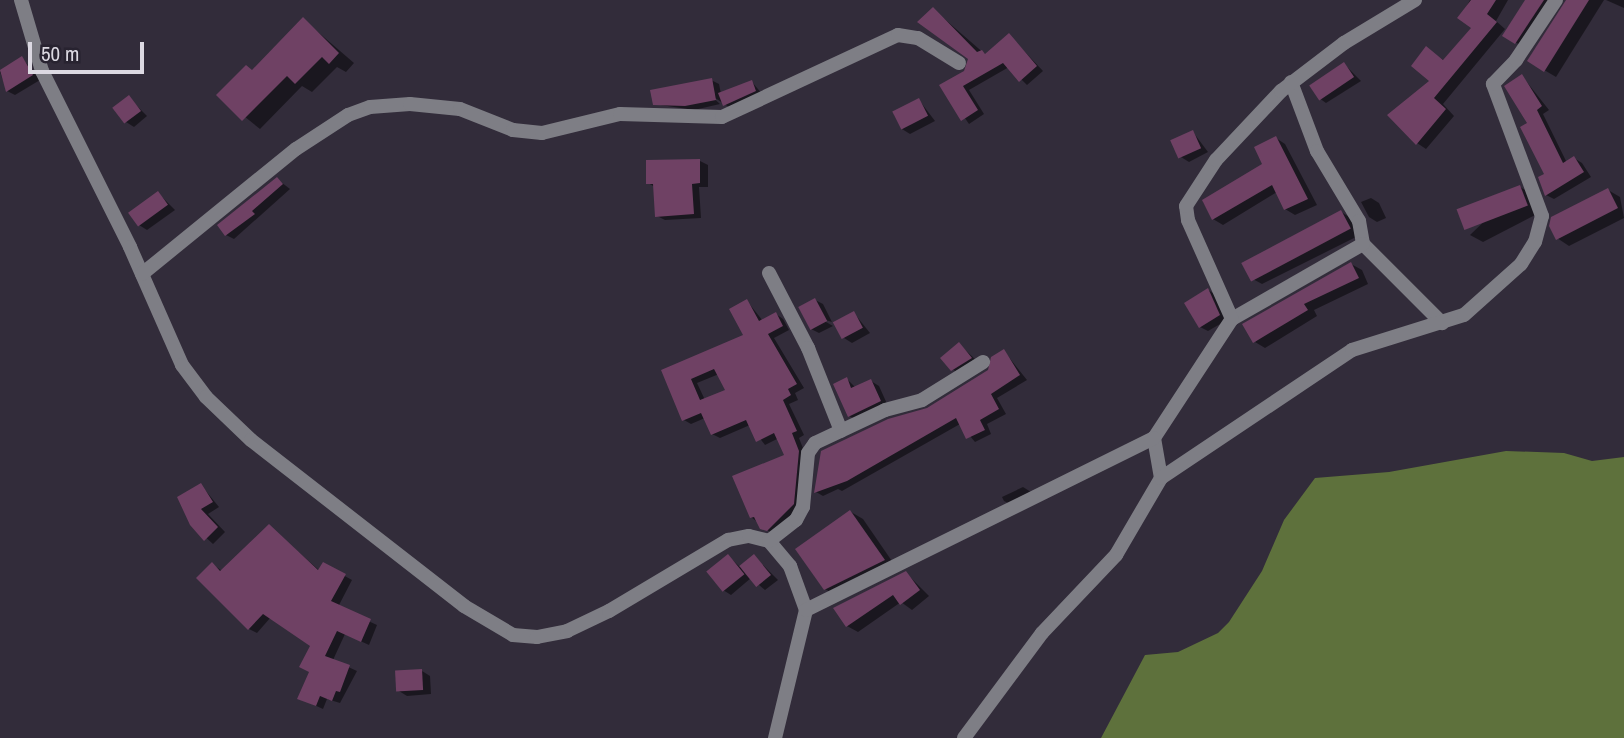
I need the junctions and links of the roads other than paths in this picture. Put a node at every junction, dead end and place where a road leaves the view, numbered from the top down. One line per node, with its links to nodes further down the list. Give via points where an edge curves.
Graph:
1 (21, 0): 8 (street, via 42,71)
2 (1415, 0): 5 (street)
3 (1556, 0): 10 (street, via 1516,60 1493,84 1542,216 1535,242 1521,264 1493,291 1464,315)
4 (959, 63): 8 (street, via 918,38 898,35 722,117 620,114 542,133 513,130 479,113 438,106 370,107 348,115 296,149)
5 (1291, 82): 6 (street, via 1317,151 1359,221); 9 (street, via 1216,160 1186,206 1188,220)
6 (1363, 244): 9 (street); 10 (street)
7 (769, 273): 12 (street, via 808,348)
8 (142, 274): 15 (street, via 182,366 206,397 251,440 442,589 513,635 537,637 567,631 728,540 749,536)
9 (1233, 319): 13 (street)
10 (1442, 323): 14 (street, via 1352,350)
11 (983, 362): 12 (street, via 922,400 885,410)
12 (841, 431): 15 (street, via 811,447 803,507 796,520)
13 (1154, 438): 14 (street); 16 (street)
14 (1161, 478): 18 (street, via 1116,555 1042,633)
15 (769, 541): 16 (street, via 790,566)
16 (806, 610): 17 (street)
17 (775, 738)
18 (964, 738)

